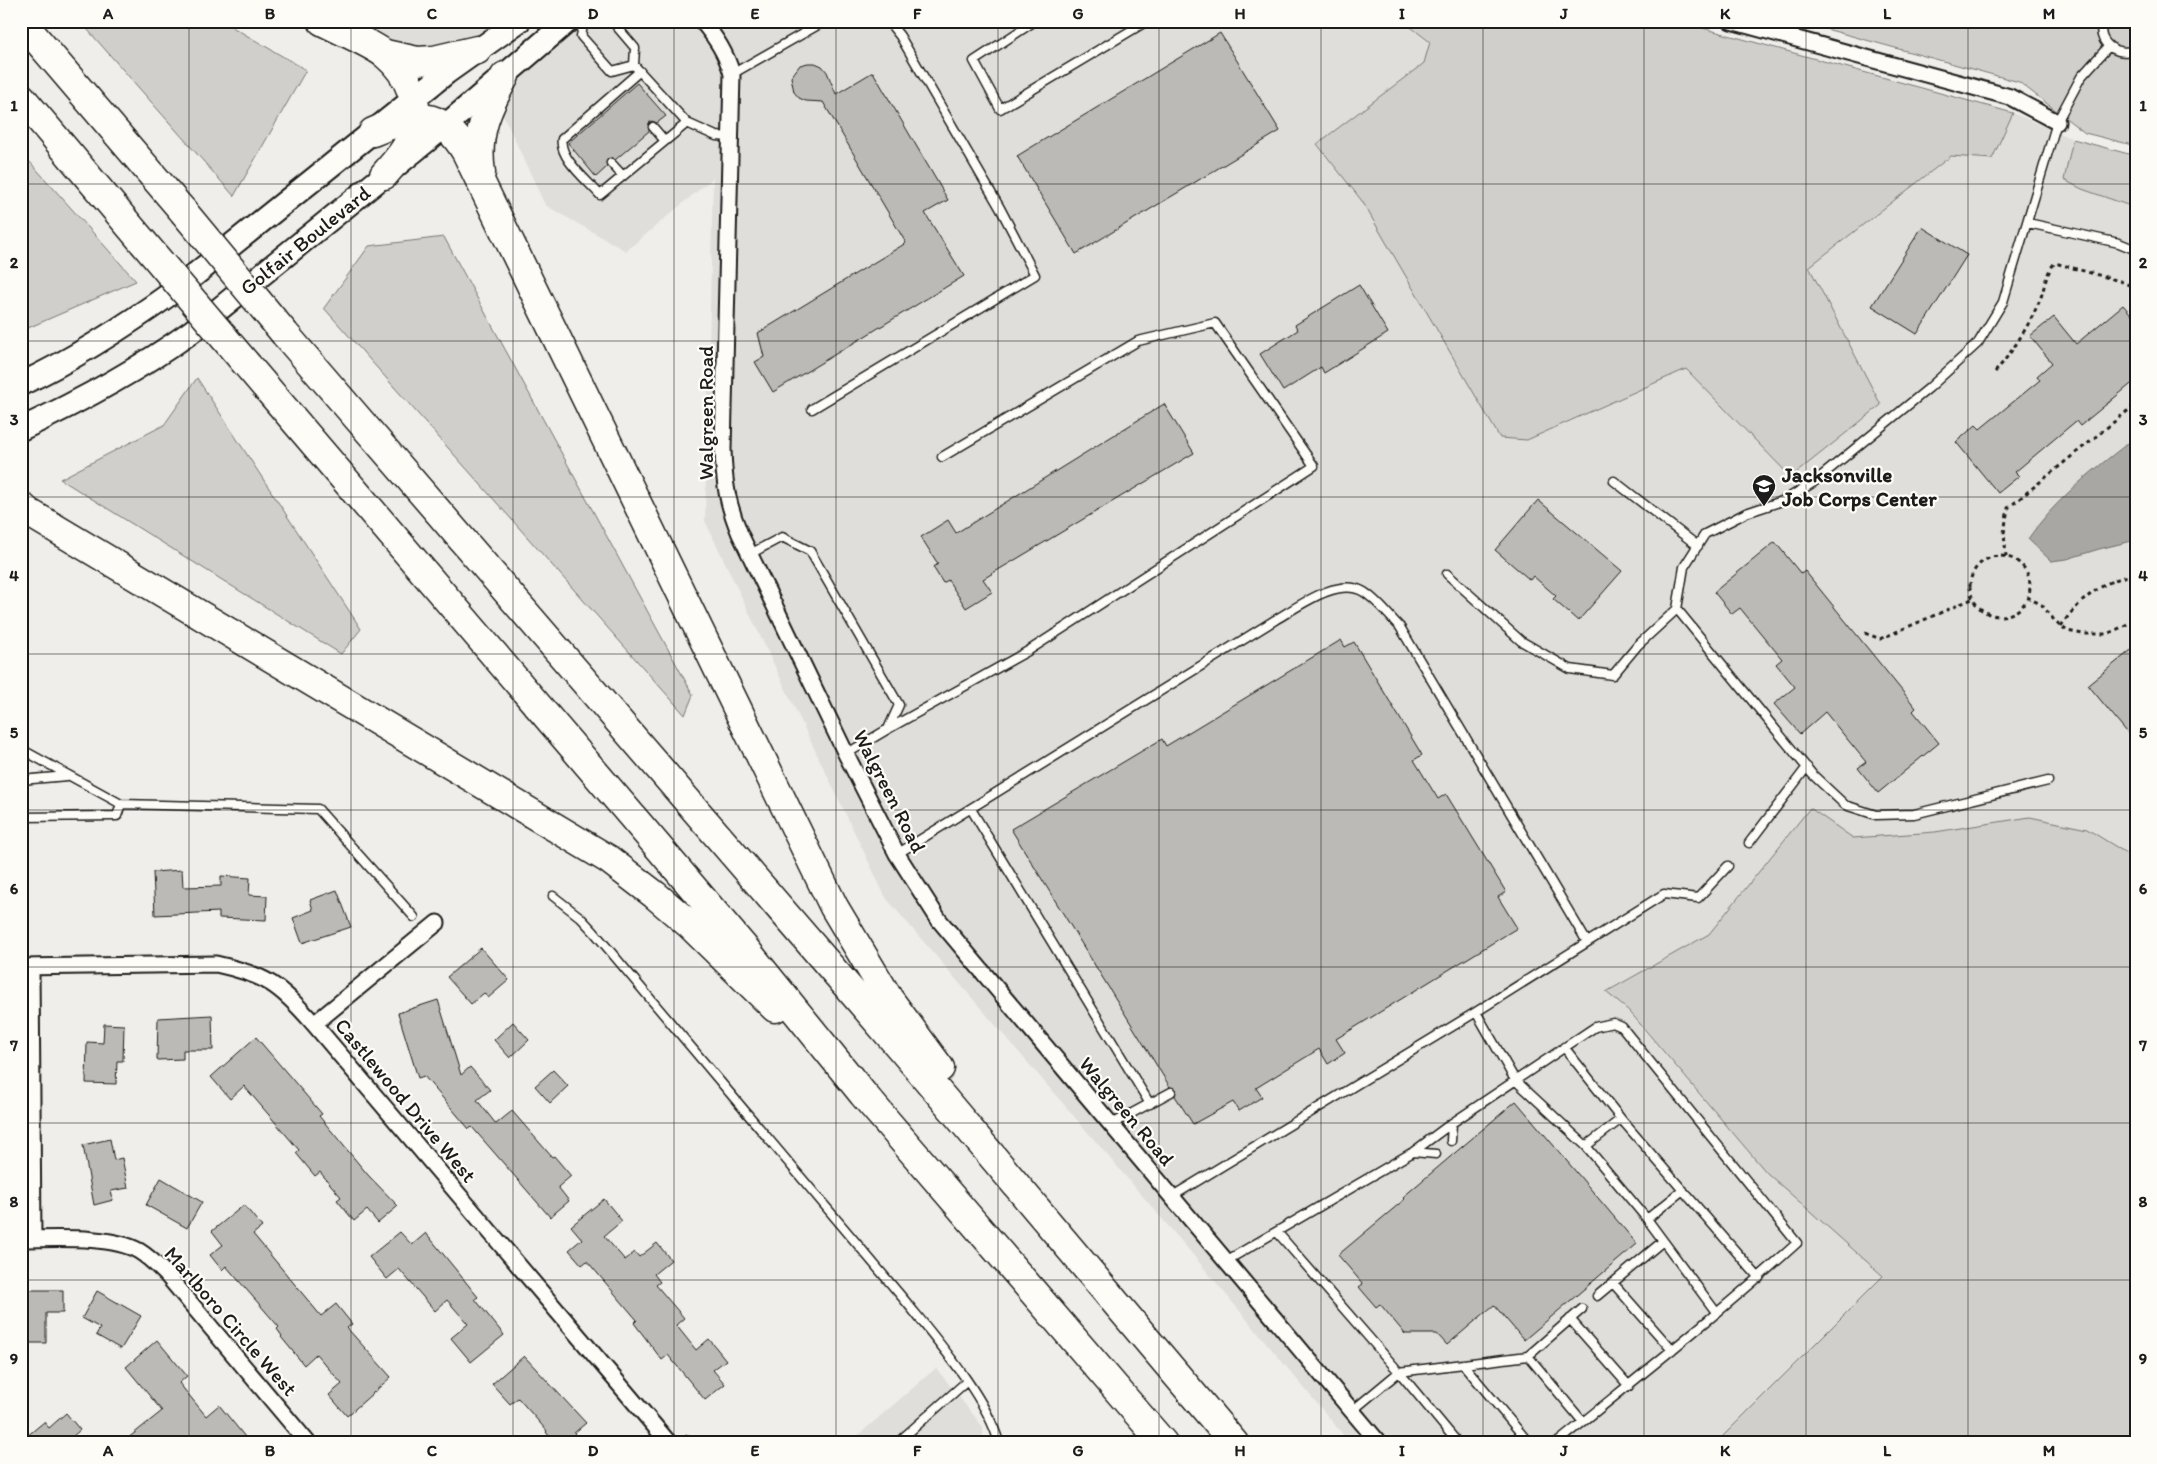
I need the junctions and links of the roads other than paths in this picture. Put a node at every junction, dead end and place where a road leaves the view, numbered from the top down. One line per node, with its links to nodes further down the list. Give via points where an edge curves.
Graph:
1 (21, 21): 82 (highway, bridge, via 285,334)
2 (322, 21): 18 (highway)
3 (519, 21): 16 (main road)
4 (568, 21): 21 (main road, Golfair Boulevard)
5 (584, 21): 19 (lane, via 581,36 612,71)
6 (612, 21): 19 (lane, via 635,48)
7 (722, 21): 14 (lane)
8 (824, 21): 20 (lane)
9 (888, 21): 38 (lane, via 900,36 1000,208 1035,275)
10 (1035, 21): 11 (lane, via 974,62 1000,109)
11 (1147, 21)
12 (1731, 21): 24 (street, via 2010,97)
13 (2103, 21): 15 (lane, via 2102,33)
14 (705, 25): 20 (street, Walgreen Road, via 727,57)
15 (2108, 47): 17 (lane, via 2122,53); 24 (lane, via 2080,77)
16 (477, 50): 18 (highway, via 416,61); 23 (main road)
17 (2136, 50)
18 (385, 54): 23 (highway, via 399,67 408,82)
19 (637, 68): 25 (lane); 33 (lane, via 623,90 581,127 562,139 561,146 565,156 600,195)
20 (732, 74): 29 (street, Walgreen Road)
21 (505, 76): 26 (main road, Golfair Boulevard); 34 (highway, via 488,106 480,136 479,159)
22 (21, 97): 70 (highway, bridge, via 747,950)
23 (415, 108): 26 (highway); 28 (highway); 32 (highway, via 412,135)
24 (2057, 122): 35 (lane)
25 (687, 123): 29 (lane, via 716,136); 30 (lane)
26 (445, 126): 32 (main road, Golfair Boulevard); 34 (highway, via 458,139)
27 (653, 127): 30 (lane)
28 (373, 132): 37 (main road, Golfair Boulevard, via 144,313 83,352)
29 (731, 137): 44 (street, Walgreen Road, via 724,480 729,506)
30 (665, 141): 33 (lane)
31 (612, 163): 33 (lane)
32 (384, 175): 39 (main road, Golfair Boulevard, via 162,353 103,388)
33 (622, 176)
34 (484, 184): 82 (highway, via 834,907 888,999)
35 (2028, 223): 36 (lane, via 2119,243); 43 (lane, via 2003,302 1978,343 1929,388 1814,482 1785,500 1746,513 1705,534)
36 (2136, 250)
37 (21, 384)
38 (812, 409)
39 (21, 428)
40 (942, 458): 47 (lane, via 1138,342 1215,323 1314,466 1028,651)
41 (1614, 482): 43 (lane)
42 (24, 509): 70 (highway, via 608,859 689,924)
43 (1698, 546): 46 (lane, via 1684,567)
44 (750, 554): 47 (lane, via 782,537 810,551 899,705); 49 (street, Walgreen Road)
45 (1447, 574): 46 (lane, via 1521,641 1570,669 1613,675 1638,645)
46 (1677, 609): 50 (lane)
47 (888, 729): 49 (lane)
48 (21, 749): 51 (lane)
49 (846, 754): 58 (street, Walgreen Road)
50 (1807, 767): 53 (lane, via 1846,805 1876,815 1914,814); 57 (lane)
51 (67, 776): 52 (lane); 54 (lane)
52 (21, 780)
53 (2048, 781)
54 (121, 804): 56 (lane, via 117,816); 61 (lane, via 318,809)
55 (971, 809): 58 (lane); 63 (lane, via 1275,620 1333,588 1349,586 1364,592 1400,627); 71 (lane)
56 (21, 818)
57 (1749, 842)
58 (897, 854): 74 (street, Walgreen Road, via 939,920)
59 (1728, 866): 63 (lane, via 1698,898 1664,894)
60 (553, 896): 97 (lane, via 580,917 601,940 907,1303)
61 (414, 917)
62 (437, 923): 66 (street)
63 (1587, 942): 65 (lane)
64 (26, 967): 66 (street, Castlewood Drive West, via 216,964 240,969 275,985 291,997); 84 (street)
65 (1476, 1012): 68 (lane); 80 (lane)
66 (314, 1024): 101 (street, Castlewood Drive West)
67 (1564, 1047): 68 (lane); 72 (lane); 87 (lane, via 1596,1027 1613,1023 1622,1027 1797,1243)
68 (1515, 1080): 73 (lane); 76 (lane)
69 (1170, 1092): 71 (lane)
70 (863, 1094): 105 (highway)
71 (1150, 1104): 74 (lane)
72 (1621, 1119): 76 (lane); 79 (lane)
73 (1452, 1122): 75 (lane); 77 (lane)
74 (1110, 1125): 80 (street, Walgreen Road)
75 (1451, 1141)
76 (1586, 1146): 81 (lane)
77 (1413, 1152): 78 (lane); 83 (lane)
78 (1436, 1154)
79 (1683, 1190): 81 (lane); 87 (lane)
80 (1171, 1197): 86 (street, Walgreen Road)
81 (1647, 1219): 85 (lane)
82 (1053, 1227): 106 (highway)
83 (1277, 1232): 86 (lane); 96 (lane)
84 (27, 1239): 102 (street, Marlboro Circle West, via 105,1241 139,1251 166,1274)
85 (1663, 1241): 88 (lane); 91 (lane)
86 (1226, 1262): 99 (street, Walgreen Road)
87 (1759, 1278): 91 (lane)
88 (1613, 1283): 89 (lane); 93 (lane)
89 (1597, 1296)
90 (1582, 1309): 92 (lane)
91 (1716, 1312): 93 (lane)
92 (1570, 1319): 94 (lane); 98 (lane)
93 (1672, 1350): 98 (lane)
94 (1528, 1356): 95 (lane); 100 (lane)
95 (1463, 1364): 96 (lane); 109 (lane)
96 (1399, 1372): 99 (lane); 108 (lane)
97 (966, 1382): 103 (lane); 104 (lane, via 994,1427)
98 (1629, 1386): 100 (lane)
99 (1352, 1411): 107 (street, Walgreen Road)
100 (1583, 1422): 110 (lane)
101 (661, 1440)
102 (308, 1443)
103 (897, 1443)
104 (999, 1443)
105 (1163, 1443)
106 (1234, 1443)
107 (1379, 1443)
108 (1458, 1443)
109 (1530, 1443)
110 (1557, 1443)

